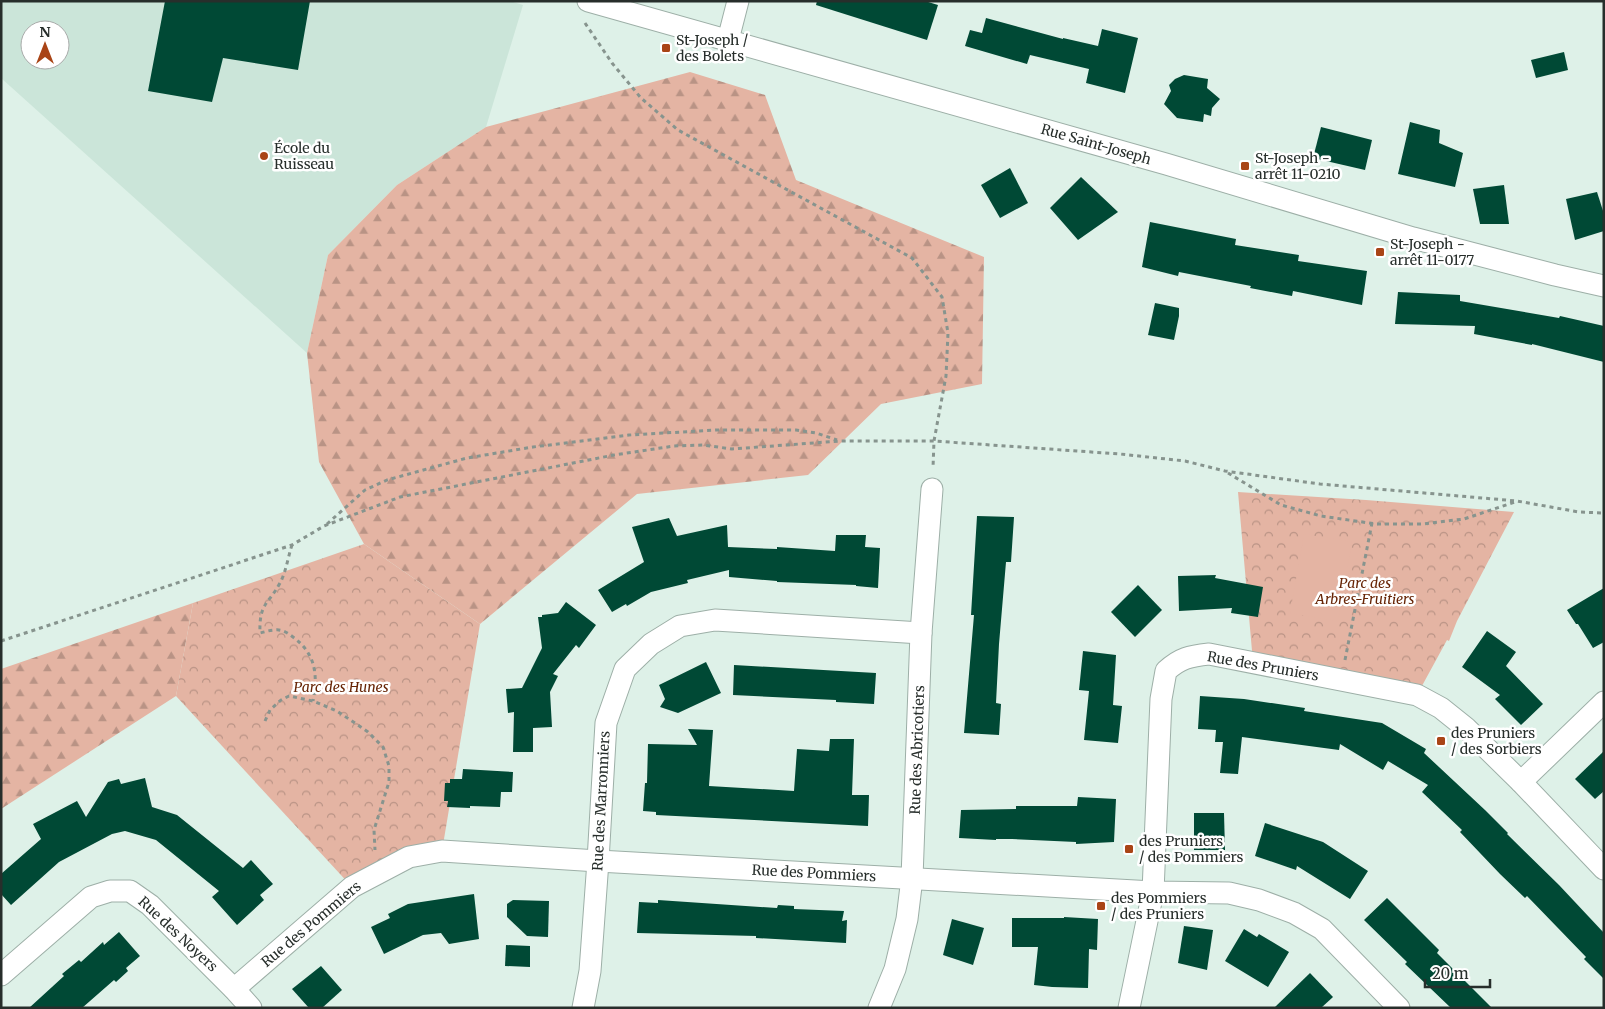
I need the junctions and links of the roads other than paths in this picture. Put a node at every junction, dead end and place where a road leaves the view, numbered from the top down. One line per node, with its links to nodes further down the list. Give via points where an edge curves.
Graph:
1 (738, 1): 3 (street)
2 (584, 9): 3 (street, Rue Saint-Joseph)
3 (728, 40): 4 (street, Rue Saint-Joseph, via 1414,238)
4 (1604, 286)
5 (932, 489): 6 (street, Rue des Abricotiers)
6 (921, 633): 9 (street, Rue des Marronniers, via 715,620 680,626 651,644 625,669 606,723); 11 (street, Rue des Abricotiers)
7 (1604, 702): 8 (street)
8 (1521, 782): 10 (street, Rue des Pruniers); 12 (street, Rue des Pruniers, via 1466,728 1418,695 1209,654 1192,656 1176,662 1166,671)
9 (598, 861): 11 (street, Rue des Pommiers); 14 (street, Rue des Pommiers, via 442,851 409,857 352,886); 16 (street, Rue des Marronniers, via 590,971)
10 (1604, 869)
11 (912, 878): 12 (street, Rue des Pommiers); 17 (street, Rue des Abricotiers, via 897,960)
12 (1152, 892): 18 (street, Rue des Pruniers); 19 (street, Rue des Pommiers, via 1229,893 1294,912 1322,930)
13 (1, 975): 14 (street, Rue des Noyers, via 91,897 110,890 130,890 150,905)
14 (234, 989): 15 (street, Rue des Noyers)
15 (251, 1008)
16 (583, 1008)
17 (880, 1008)
18 (1129, 1008)
19 (1399, 1008)

